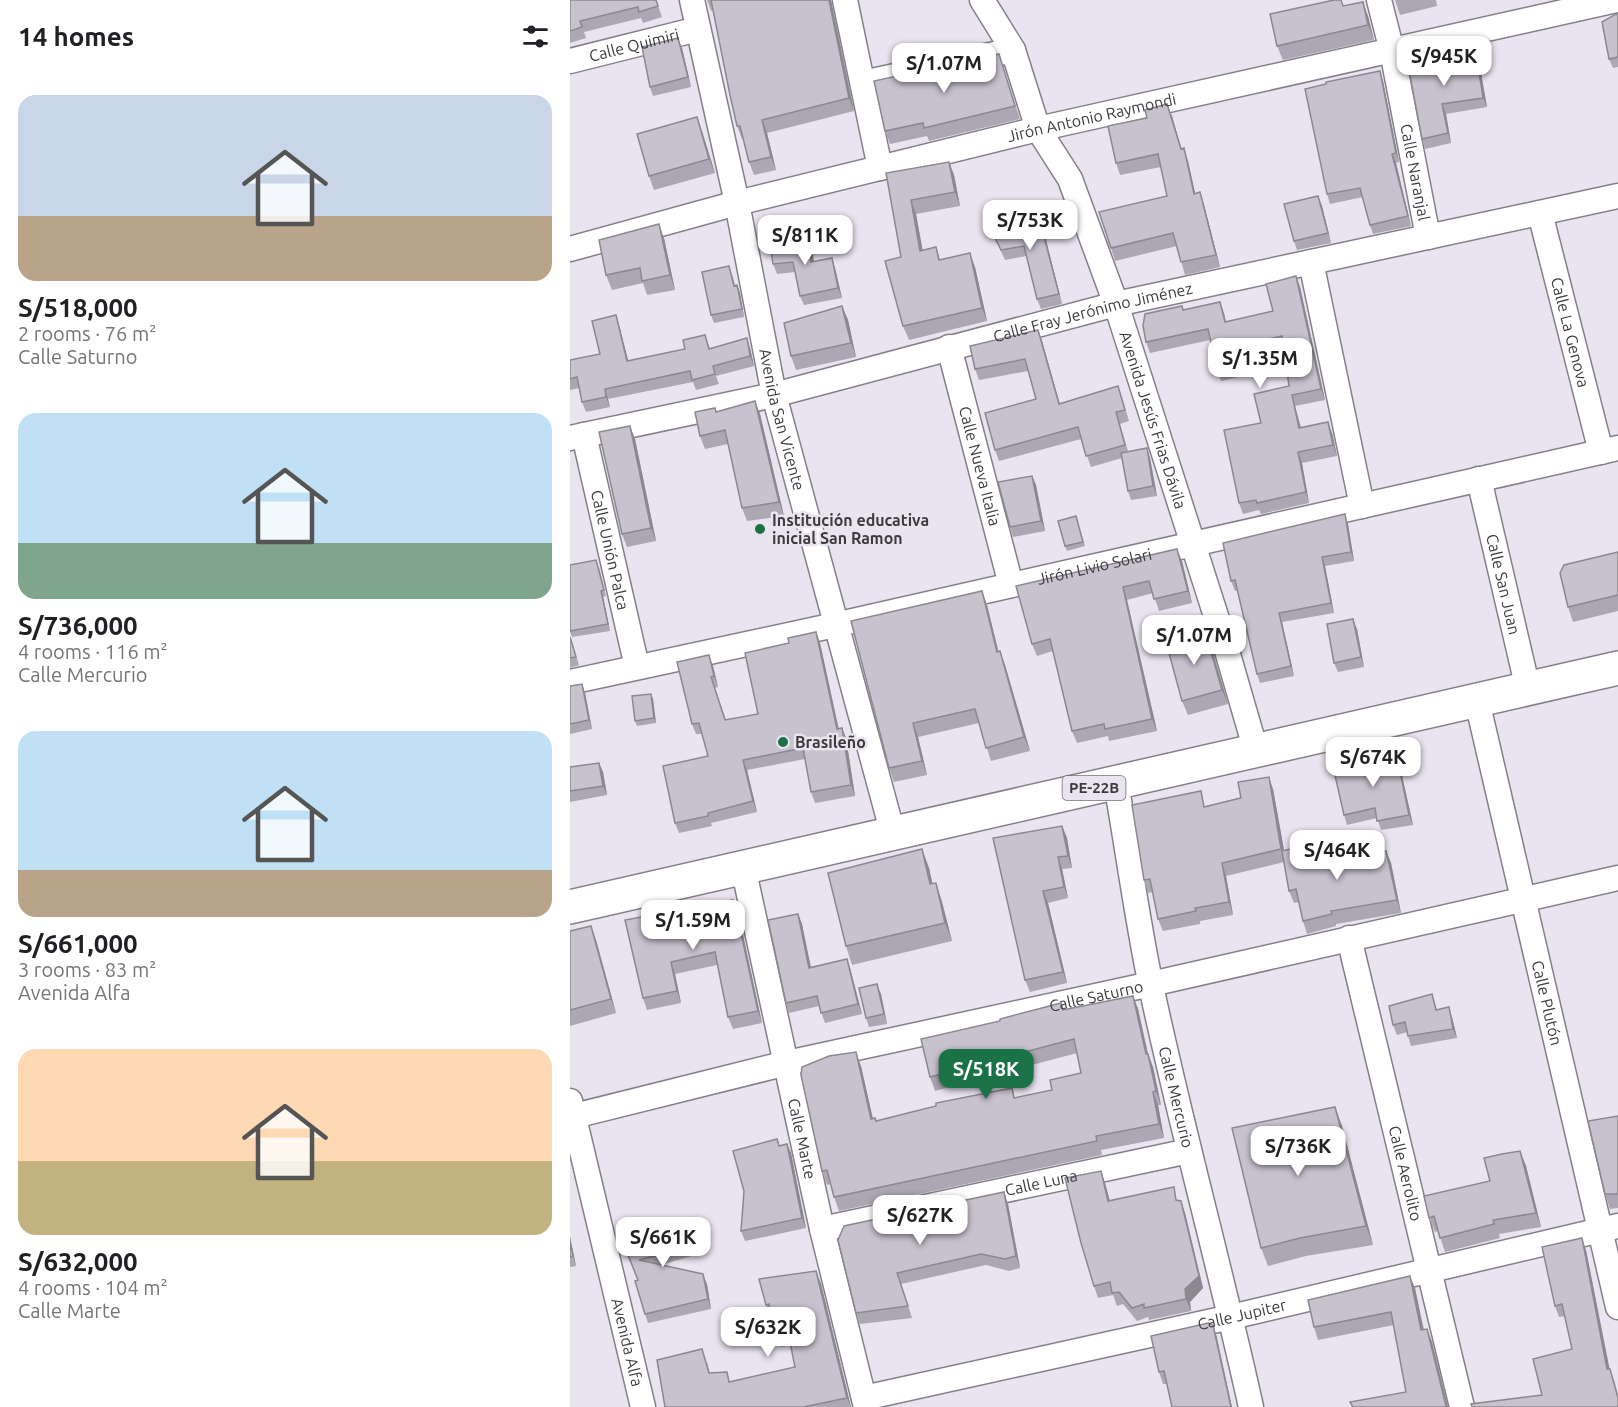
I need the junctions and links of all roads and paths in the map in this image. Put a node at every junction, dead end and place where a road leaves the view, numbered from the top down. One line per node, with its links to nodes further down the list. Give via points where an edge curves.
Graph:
1 (692, 0): 6 (street, Avenida San Vicente)
2 (845, 0): 10 (street)
3 (982, 0): 7 (street, Avenida Jesús Frias Dávila)
4 (1379, 0): 8 (street, Calle Naranjal)
5 (1617, 0): 8 (street, Jirón Antonio Raymondi)
6 (698, 28): 9 (street, Calle Quimiri); 14 (street, Avenida San Vicente)
7 (1013, 50): 10 (street); 11 (street, Avenida Jesús Frias Dávila)
8 (1392, 51): 11 (street, Jirón Antonio Raymondi); 16 (street, Calle Naranjal)
9 (570, 61)
10 (863, 83): 12 (street)
11 (1038, 129): 12 (street, Jirón Antonio Raymondi); 19 (street, Avenida Jesús Frias Dávila, via 1070,179)
12 (880, 168): 14 (street, Jirón Antonio Raymondi)
13 (1618, 196): 15 (street, Calle Fray Jerónimo Jiménez)
14 (736, 203): 17 (street, Jirón Antonio Raymondi); 21 (street, Avenida San Vicente)
15 (1540, 213): 16 (street, Calle Fray Jerónimo Jiménez); 23 (street, Calle La Genova)
16 (1428, 237): 18 (street, Calle Fray Jerónimo Jiménez)
17 (570, 249)
18 (1311, 262): 19 (street, Calle Fray Jerónimo Jiménez); 25 (street)
19 (1116, 304): 20 (street, Calle Fray Jerónimo Jiménez); 26 (street, Avenida Jesús Frias Dávila)
20 (949, 347): 21 (street, Calle Fray Jerónimo Jiménez); 27 (street, Calle Nueva Italia)
21 (774, 395): 22 (street, Calle Fray Jerónimo Jiménez); 28 (street, Avenida San Vicente)
22 (577, 437): 29 (street, Calle Unión Palca)
23 (1609, 450): 24 (street, Jirón Livio Solari)
24 (1479, 479): 25 (street, Jirón Livio Solari); 32 (street, Calle San Juan)
25 (1362, 506): 26 (street, Jirón Livio Solari)
26 (1193, 543): 27 (street, Jirón Livio Solari); 34 (street, Avenida Jesús Frias Dávila)
27 (1011, 585): 28 (street, Jirón Livio Solari)
28 (836, 625): 29 (street, Jirón Livio Solari); 36 (street, Avenida San Vicente)
29 (637, 667): 31 (street, Jirón Livio Solari)
30 (1618, 669): 32 (highway, PE-22B)
31 (570, 682)
32 (1528, 689): 33 (highway, PE-22B)
33 (1477, 701): 34 (highway, PE-22B); 39 (street, Calle Plutón)
34 (1256, 751): 35 (highway, PE-22B)
35 (1116, 783): 36 (highway, PE-22B); 42 (street, Calle Mercurio)
36 (893, 834): 37 (highway, PE-22B)
37 (743, 867): 40 (highway, PE-22B); 43 (street, Calle Marte)
38 (1618, 878): 39 (street, Calle Saturno)
39 (1524, 899): 41 (street, Calle Saturno); 46 (street, Calle Plutón)
40 (570, 907)
41 (1349, 938): 42 (street, Calle Saturno); 48 (street, Calle Aerolito)
42 (1151, 984): 43 (street, Calle Saturno); 45 (street, Calle Mercurio)
43 (786, 1063): 44 (street, Calle Saturno); 47 (street, Calle Marte)
44 (571, 1111): 52 (street, Avenida Alfa)
45 (1189, 1151): 47 (street, Calle Luna); 50 (street, Calle Mercurio)
46 (1609, 1228): 48 (street, Calle Jupiter); 49 (street, Calle Plutón)
47 (822, 1229): 51 (street, Calle Marte)
48 (1428, 1271): 50 (street, Calle Jupiter); 54 (street, Calle Aerolito)
49 (1618, 1307)
50 (1231, 1317): 51 (street, Calle Jupiter); 53 (street, Calle Mercurio)
51 (865, 1403)
52 (641, 1406)
53 (1251, 1407)
54 (1462, 1407)

